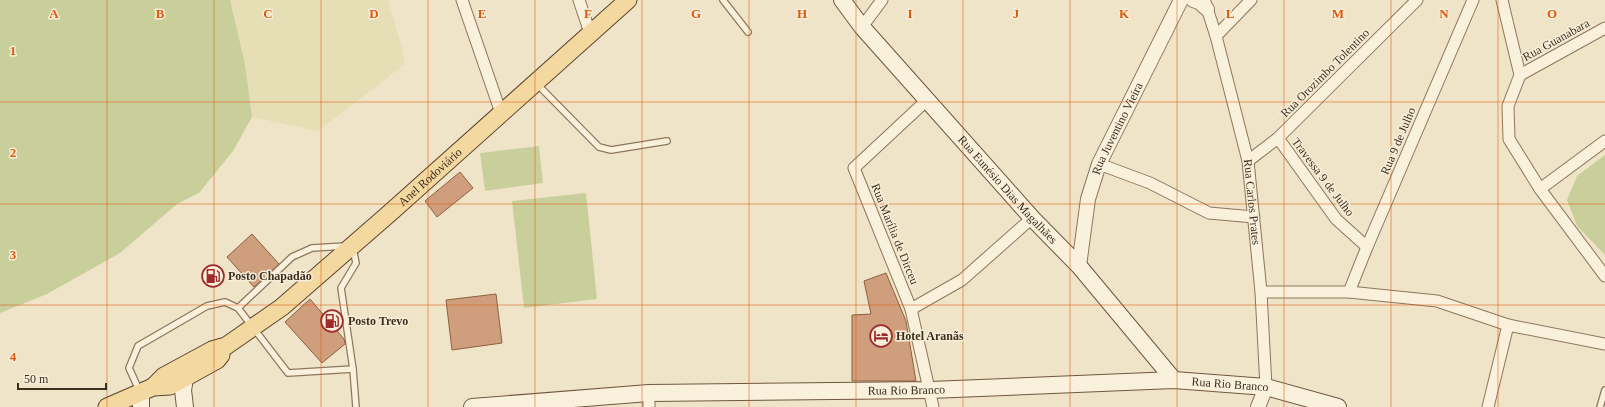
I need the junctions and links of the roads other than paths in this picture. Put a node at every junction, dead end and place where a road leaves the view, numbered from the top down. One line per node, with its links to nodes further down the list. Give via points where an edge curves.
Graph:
1 (462, 0): 21 (street)
2 (579, 0): 16 (street)
3 (628, 0): 16 (main road, Anel Rodoviário)
4 (723, 0): 15 (lane)
5 (842, 0): 13 (main road, Rua Eunésio Dias Magalhães)
6 (882, 0): 13 (street)
7 (1185, 0): 12 (street); 26 (street, Rua Juventino Vieira)
8 (1251, 0): 17 (street)
9 (1417, 0): 22 (street, Rua Orozimbo Tolentino)
10 (1473, 0): 31 (street, Rua 9 de Julho)
11 (1502, 0): 18 (street)
12 (1206, 4): 17 (street, Rua Carlos Prates)
13 (862, 27): 20 (main road, Rua Eunésio Dias Magalhães)
14 (1605, 28): 18 (street, Rua Guanabara)
15 (748, 32)
16 (590, 33): 19 (main road, Anel Rodoviário)
17 (1216, 36): 25 (street, Rua Carlos Prates)
18 (1520, 75): 27 (street, via 1508,106 1509,139)
19 (536, 82): 21 (main road, Anel Rodoviário); 24 (lane, via 599,147 611,150)
20 (927, 100): 29 (main road, Rua Eunésio Dias Magalhães); 37 (street, Rua Marília de Dirceu, via 854,168)
21 (501, 113): 30 (main road, Anel Rodoviário)
22 (1278, 138): 25 (street, Rua Orozimbo Tolentino); 31 (street, Travessa 9 de Julho, via 1336,220)
23 (1605, 141): 27 (street)
24 (667, 142)
25 (1248, 161): 28 (street, Rua Carlos Prates)
26 (1099, 164): 28 (street, via 1150,183 1209,213); 32 (street, Rua Juventino Vieira, via 1088,198)
27 (1540, 189): 33 (street)
28 (1254, 217): 34 (street, Rua Carlos Prates)
29 (1032, 218): 32 (main road, Rua Eunésio Dias Magalhães); 37 (street, via 962,280)
30 (353, 245): 36 (lane, via 312,248 292,257); 39 (main road, Anel Rodoviário, via 282,307); 42 (lane, via 356,263 341,288)
31 (1367, 247): 35 (street, Rua 9 de Julho)
32 (1078, 266): 44 (main road, Rua Eunésio Dias Magalhães)
33 (1605, 276)
34 (1261, 292): 35 (street); 45 (street, Rua Carlos Prates)
35 (1349, 292): 38 (street, via 1437,301)
36 (238, 308): 39 (lane); 48 (lane, via 225,302 207,306 138,346 129,368)
37 (911, 309): 46 (street, Rua Marília de Dirceu)
38 (1508, 325): 40 (street); 57 (street)
39 (253, 326): 41 (main road, Anel Rodoviário); 42 (lane, via 288,373)
40 (1605, 344)
41 (226, 346): 43 (main road, Anel Rodoviário, via 218,360); 48 (main road, Anel Rodoviário, via 212,350 164,376)
42 (353, 370): 52 (lane)
43 (185, 379): 48 (main road, Anel Rodoviário); 51 (main road)
44 (1174, 380): 45 (main road, Rua Rio Branco); 46 (main road, Rua Rio Branco)
45 (1266, 387): 55 (street, Rua Carlos Prates); 56 (main road, Rua Rio Branco)
46 (930, 390): 49 (main road, Rua Rio Branco); 54 (street, Rua Marília de Dirceu)
47 (1605, 390): 58 (lane)
48 (145, 396): 50 (main road, Anel Rodoviário)
49 (649, 400): 53 (main road, Rua Rio Branco)
50 (107, 407)
51 (185, 407)
52 (356, 407)
53 (472, 407)
54 (933, 407)
55 (1258, 407)
56 (1338, 407)
57 (1488, 407)
58 (1600, 407)

